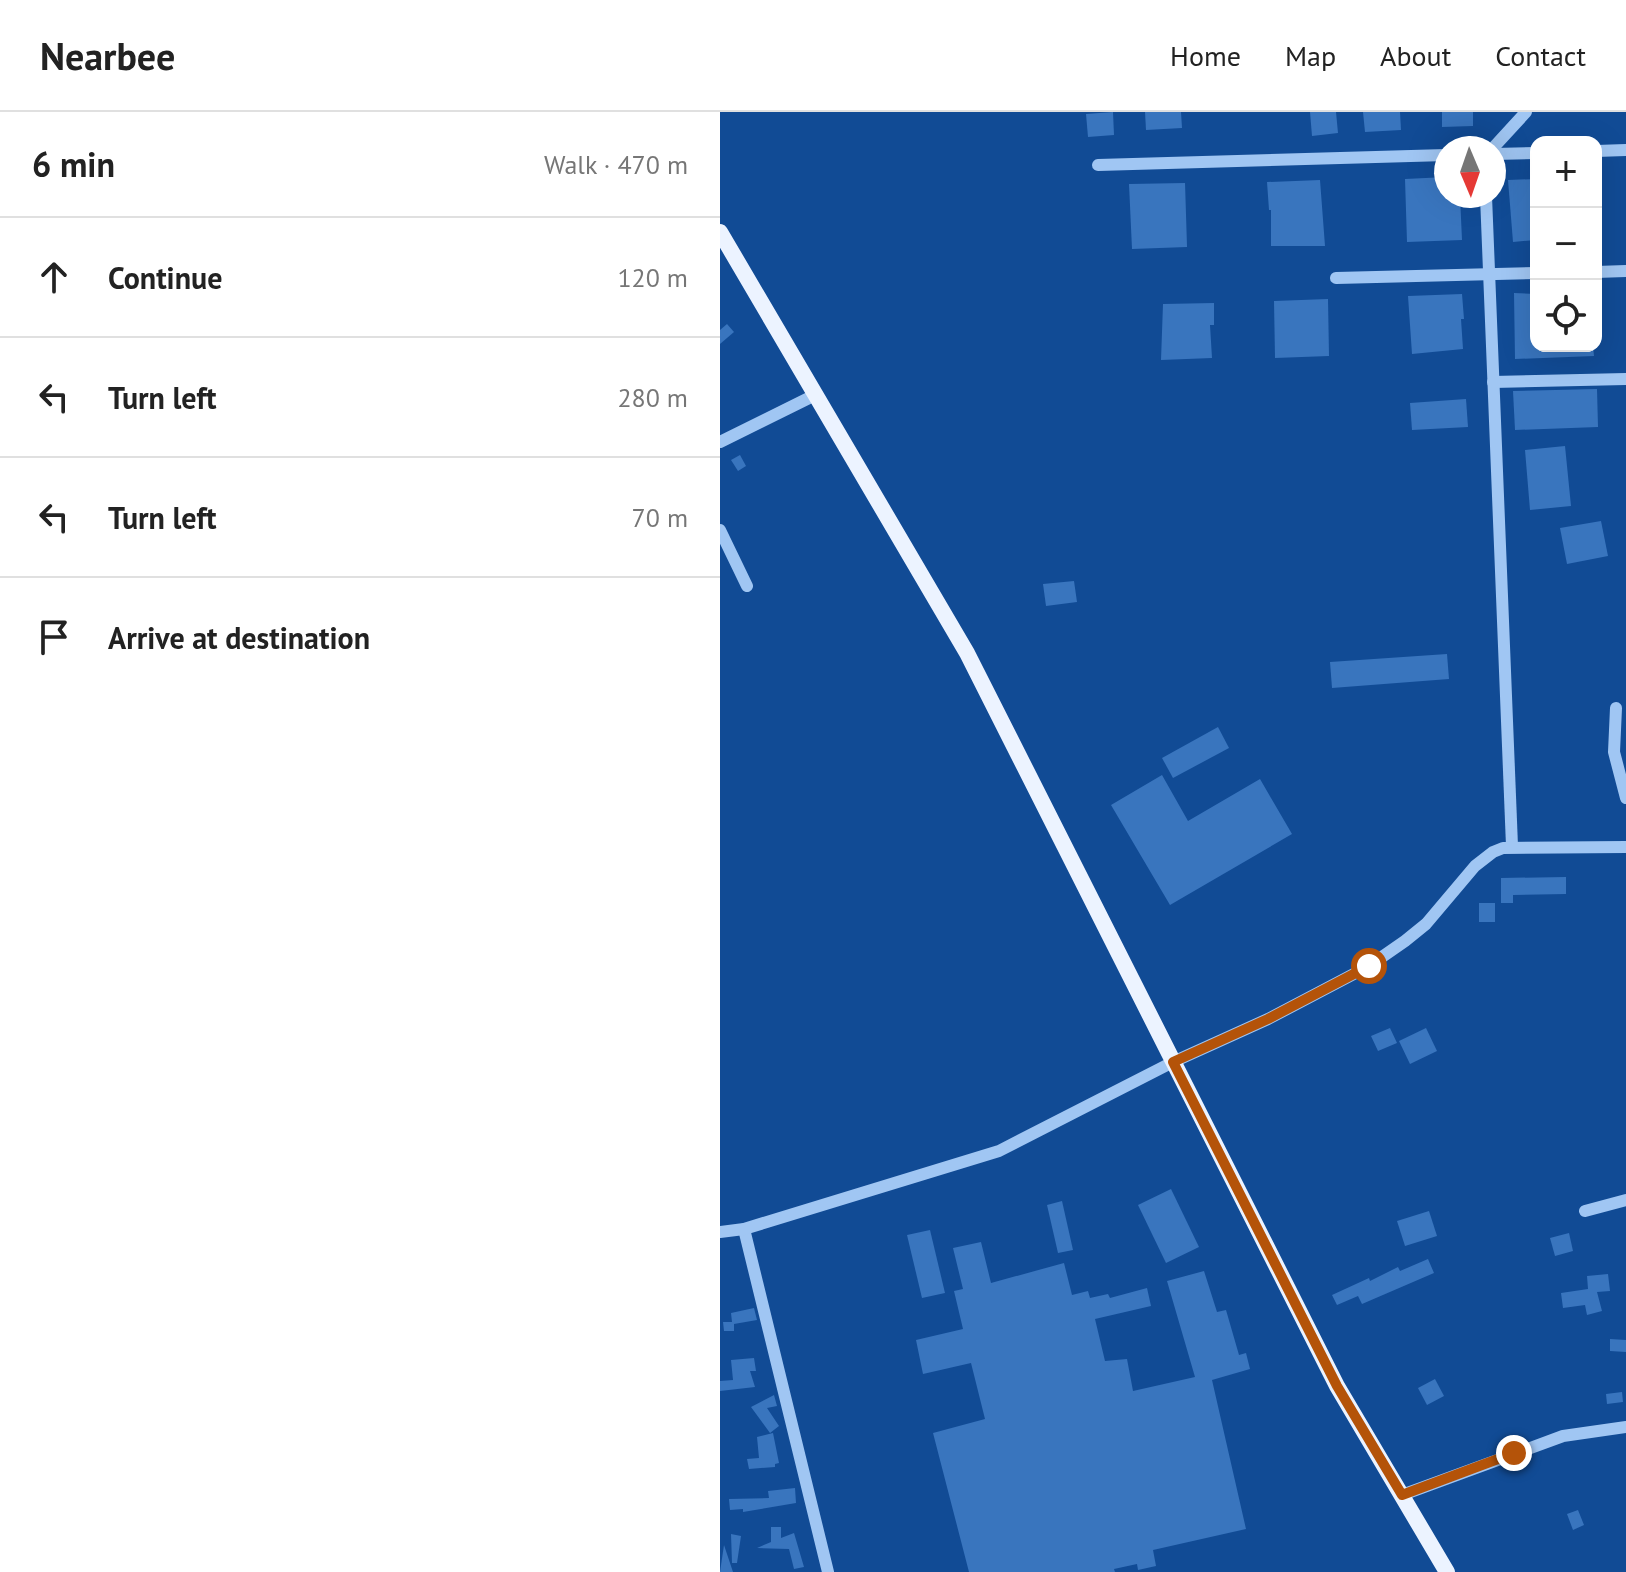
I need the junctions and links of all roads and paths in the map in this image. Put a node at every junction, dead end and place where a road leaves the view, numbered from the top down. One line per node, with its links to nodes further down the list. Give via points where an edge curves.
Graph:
1 (1526, 112): 2 (street)
2 (1506, 136)
3 (1626, 150): 4 (street)
4 (1602, 151)
5 (1506, 152): 6 (street)
6 (1530, 153)
7 (1434, 155): 8 (street)
8 (1098, 165)
9 (1486, 208): 14 (street)
10 (720, 232): 18 (main road)
11 (1626, 271): 12 (street)
12 (1602, 272)
13 (1530, 273): 14 (street)
14 (1489, 274): 15 (street); 17 (street)
15 (1336, 278)
16 (1626, 379): 17 (street)
17 (1493, 382): 24 (street)
18 (815, 395): 19 (street); 26 (main road, via 967,653)
19 (720, 442)
20 (720, 530): 21 (street)
21 (747, 586)
22 (1616, 708): 23 (street, via 1614,752)
23 (1626, 798)
24 (1512, 846): 25 (street); 26 (street, via 1486,856 1426,924 1369,966)
25 (1626, 847)
26 (1173, 1062): 29 (street, via 999,1151); 32 (main road, via 1337,1386)
27 (1626, 1200): 28 (street)
28 (1585, 1211)
29 (744, 1229): 30 (street); 33 (street)
30 (720, 1232)
31 (1626, 1427): 32 (street, via 1563,1436)
32 (1402, 1495): 34 (main road)
33 (828, 1572)
34 (1447, 1572)

